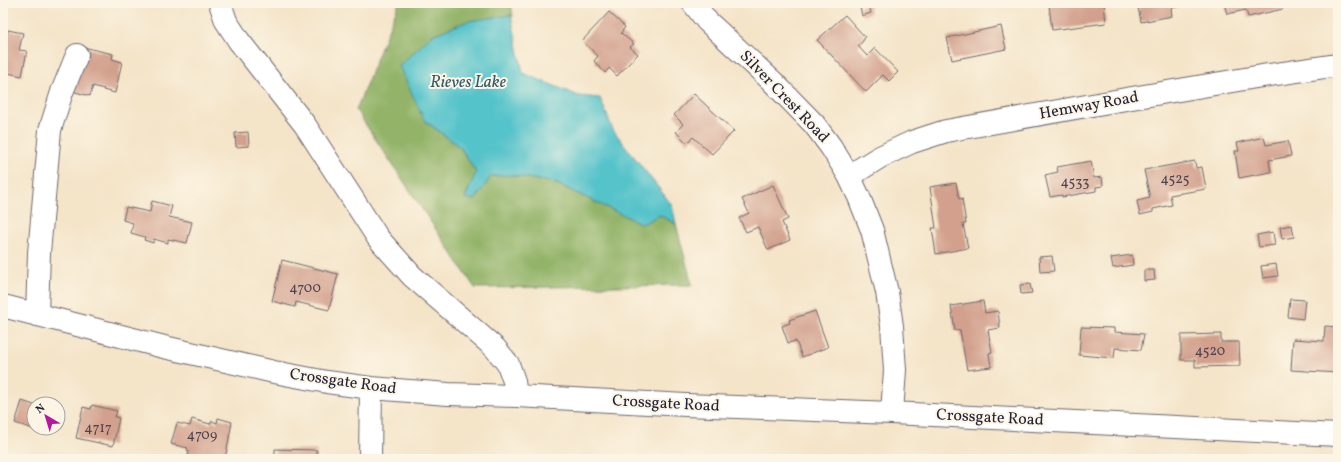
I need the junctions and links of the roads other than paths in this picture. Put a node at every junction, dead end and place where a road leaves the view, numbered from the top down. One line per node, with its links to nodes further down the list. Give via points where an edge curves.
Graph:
1 (220, 3): 9 (street, via 226,20 239,41 305,125 378,238 412,276 495,348 508,364)
2 (693, 3): 5 (street, Silver Crest Road, via 707,21 814,124)
3 (77, 55): 7 (street, via 50,130 39,253)
4 (1338, 65): 5 (street, Hemway Road, via 946,131 912,142)
5 (849, 176): 10 (street, Silver Crest Road, via 872,230 887,292 894,370)
6 (3, 306): 7 (street, Crossgate Road)
7 (37, 315): 8 (street, Crossgate Road, via 274,372)
8 (371, 388): 9 (street, Crossgate Road); 12 (street)
9 (516, 396): 10 (street, Crossgate Road)
10 (892, 413): 11 (street, Crossgate Road)
11 (1338, 435)
12 (370, 459)

